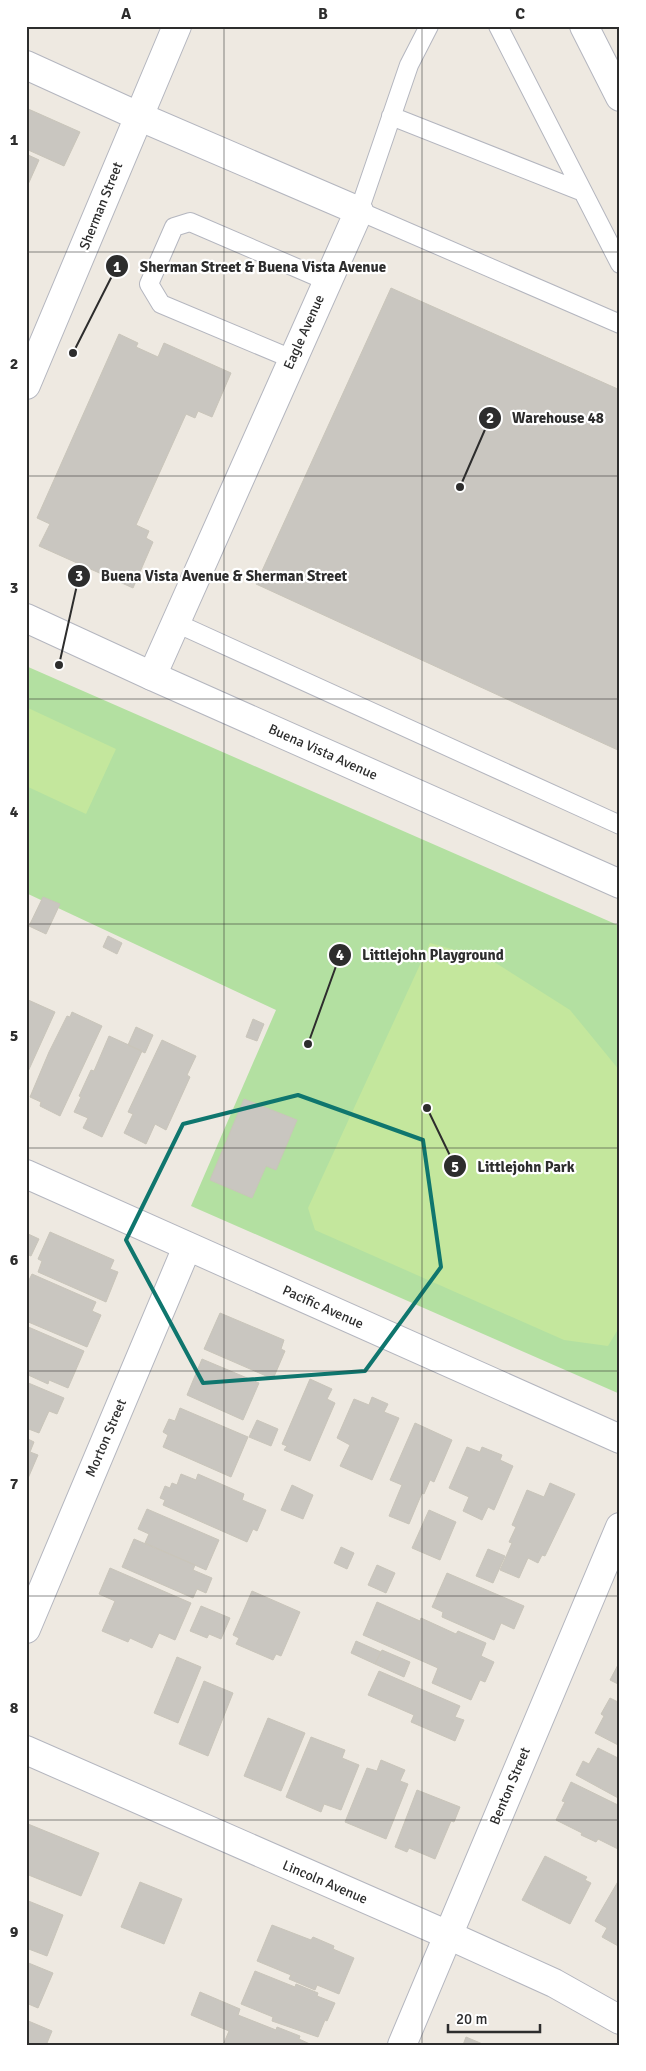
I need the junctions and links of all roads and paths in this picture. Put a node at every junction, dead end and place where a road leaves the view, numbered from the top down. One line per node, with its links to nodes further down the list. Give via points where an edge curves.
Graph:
1 (177, 26): 7 (street, Sherman Street)
2 (429, 26): 8 (lane, via 408,66)
3 (498, 26): 9 (lane)
4 (584, 26): 6 (street)
5 (26, 65): 7 (street)
6 (620, 97)
7 (138, 116): 10 (street); 15 (street, Sherman Street)
8 (391, 116): 9 (lane); 10 (lane)
9 (583, 192): 11 (lane)
10 (359, 211): 12 (street, Eagle Avenue); 13 (lane)
11 (620, 264)
12 (327, 281): 14 (street, Eagle Avenue); 14 (lane, via 190,222 174,227 149,284 161,304)
13 (620, 324)
14 (292, 359): 18 (street, Eagle Avenue)
15 (26, 385)
16 (26, 597): 19 (street)
17 (26, 618): 19 (street, Buena Vista Avenue)
18 (176, 623): 20 (street, Eagle Avenue); 21 (lane)
19 (66, 636): 20 (street, Buena Vista Avenue)
20 (152, 676): 22 (street, Buena Vista Avenue)
21 (620, 825)
22 (620, 884)
23 (26, 1174): 24 (street, Pacific Avenue)
24 (187, 1247): 25 (street, Pacific Avenue); 27 (street, Morton Street)
25 (620, 1439)
26 (620, 1527): 29 (street, Benton Street)
27 (26, 1629)
28 (26, 1750): 29 (street, Lincoln Avenue)
29 (448, 1935): 30 (street, Lincoln Avenue, via 554,1984); 31 (street, Benton Street)
30 (620, 2020)
31 (402, 2045)

